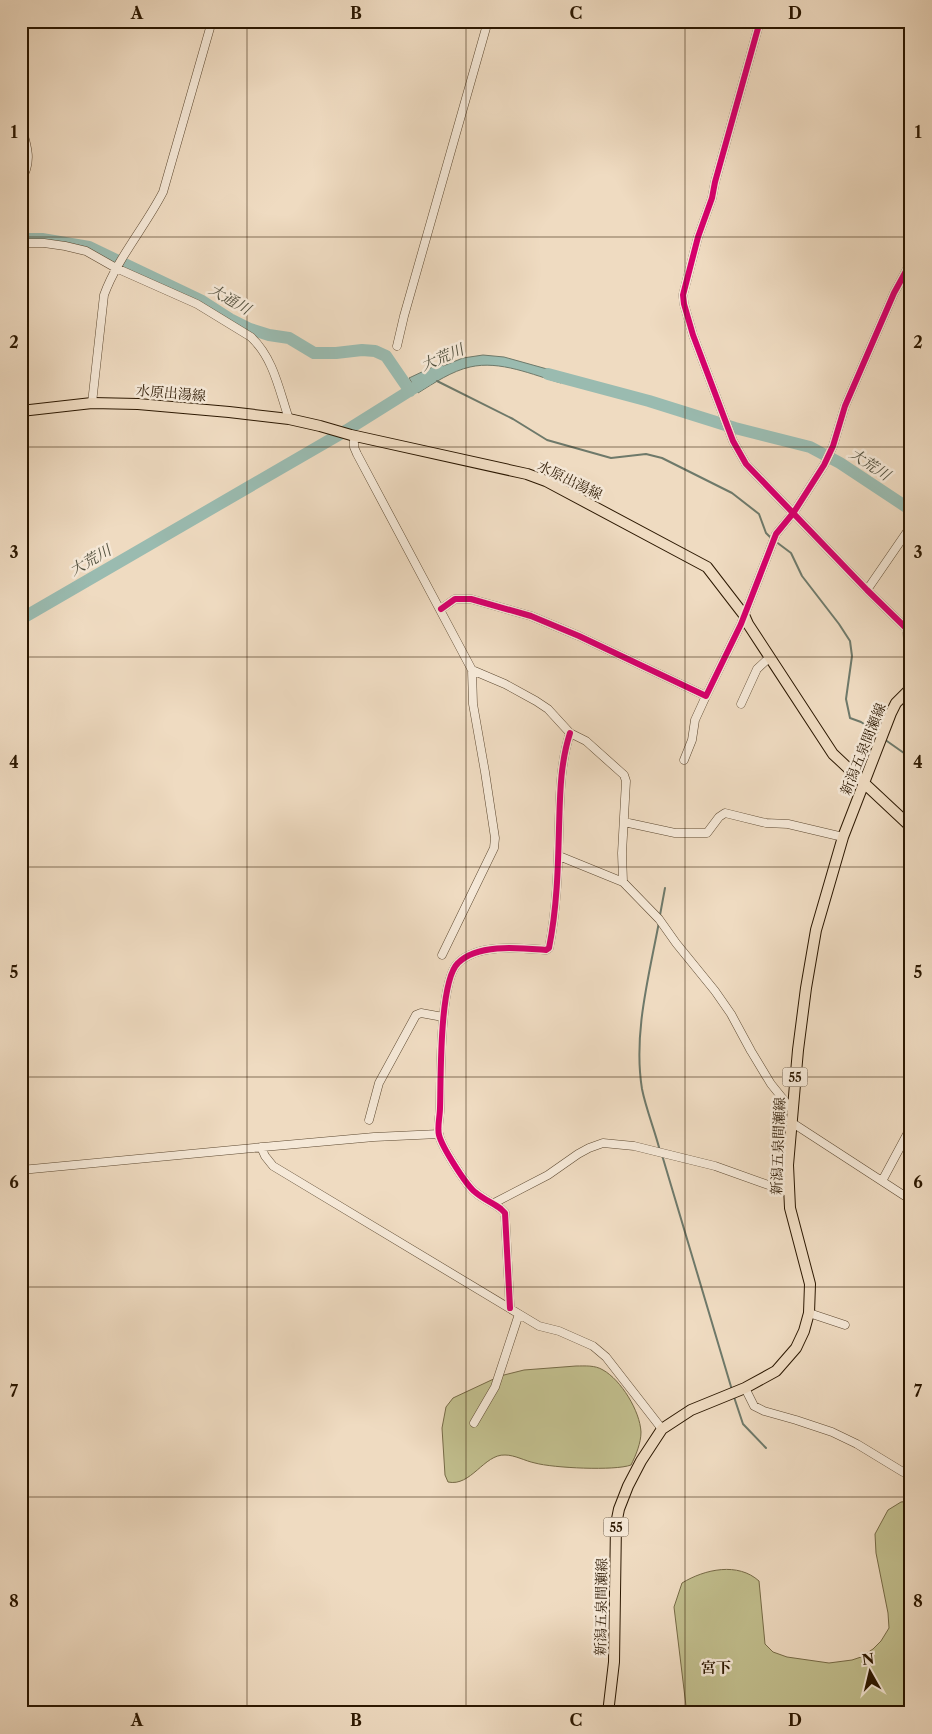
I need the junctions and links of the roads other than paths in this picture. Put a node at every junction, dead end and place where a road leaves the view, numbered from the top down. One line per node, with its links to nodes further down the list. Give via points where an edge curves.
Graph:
1 (212, 21): 8 (street, via 163,192)
2 (488, 21): 9 (street)
3 (760, 21): 14 (street, via 683,295 693,335 733,441 746,464)
4 (21, 126): 5 (street, via 29,162)
5 (21, 180)
6 (21, 243): 8 (street, via 44,243 86,251)
7 (911, 262): 14 (street, via 894,292 848,397 833,446)
8 (117, 267): 10 (street, via 104,295); 12 (street, via 197,304 251,338 268,359)
9 (397, 346)
10 (92, 404): 11 (main road, 水原出湯線); 12 (main road, 水原出湯線, via 138,404)
11 (21, 410)
12 (289, 419): 13 (main road, 水原出湯線)
13 (355, 436): 17 (street, via 357,454); 18 (main road, 水原出湯線, via 527,474 546,482 707,567)
14 (794, 512): 16 (street); 18 (street, via 772,544)
15 (911, 526): 16 (street)
16 (867, 590): 19 (street)
17 (441, 609): 22 (street); 24 (street, via 455,599 471,599 531,616)
18 (744, 615): 20 (main road, 水原出湯線); 24 (street)
19 (909, 628): 21 (street)
20 (770, 658): 25 (street, via 757,669); 28 (main road, 水原出湯線, via 833,754)
21 (911, 660)
22 (472, 670): 26 (street, via 536,701); 34 (street, via 472,704 485,772 494,848)
23 (911, 688): 28 (main road, 新潟五泉間瀬線 / 55, via 896,703)
24 (706, 696): 27 (street, via 695,720)
25 (741, 704)
26 (570, 733): 29 (street, via 586,741 624,775); 32 (street, via 561,782)
27 (684, 760)
28 (864, 784): 30 (main road, 水原出湯線); 31 (main road, 新潟五泉間瀬線 / 55)
29 (624, 822): 31 (street, via 675,833 707,833 718,817 725,813); 33 (street)
30 (911, 827)
31 (843, 837): 36 (main road, 新潟五泉間瀬線 / 55, via 816,930)
32 (558, 856): 33 (street); 35 (street, via 549,948 487,950 457,963 450,979)
33 (624, 882): 36 (street, via 660,920 731,1014 766,1075)
34 (442, 955)
35 (443, 1017): 37 (street, via 416,1015 379,1083); 40 (street)
36 (792, 1110): 38 (main road, 新潟五泉間瀬線 / 55)
37 (369, 1120)
38 (791, 1122): 43 (street); 44 (main road, 新潟五泉間瀬線 / 55)
39 (911, 1127): 43 (street)
40 (439, 1134): 41 (street); 46 (street, via 470,1188)
41 (261, 1147): 42 (street); 47 (street, via 273,1166)
42 (21, 1170)
43 (882, 1181): 45 (street)
44 (788, 1192): 46 (street, via 715,1166 634,1146 603,1143); 48 (main road, 新潟五泉間瀬線 / 55, via 810,1284)
45 (911, 1200)
46 (494, 1203): 47 (street, via 504,1213)
47 (510, 1308): 49 (street)
48 (809, 1313): 50 (street); 51 (main road, 新潟五泉間瀬線 / 55, via 796,1348 776,1370)
49 (519, 1314): 52 (street, via 495,1387); 53 (street, via 539,1326 593,1346 606,1357)
50 (845, 1325)
51 (737, 1391): 53 (main road, 新潟五泉間瀬線 / 55, via 692,1410); 54 (street, via 764,1412 832,1432)
52 (474, 1423)
53 (662, 1430): 55 (main road, 新潟五泉間瀬線 / 55, via 628,1486 616,1524 614,1662)
54 (903, 1472)
55 (608, 1713)

